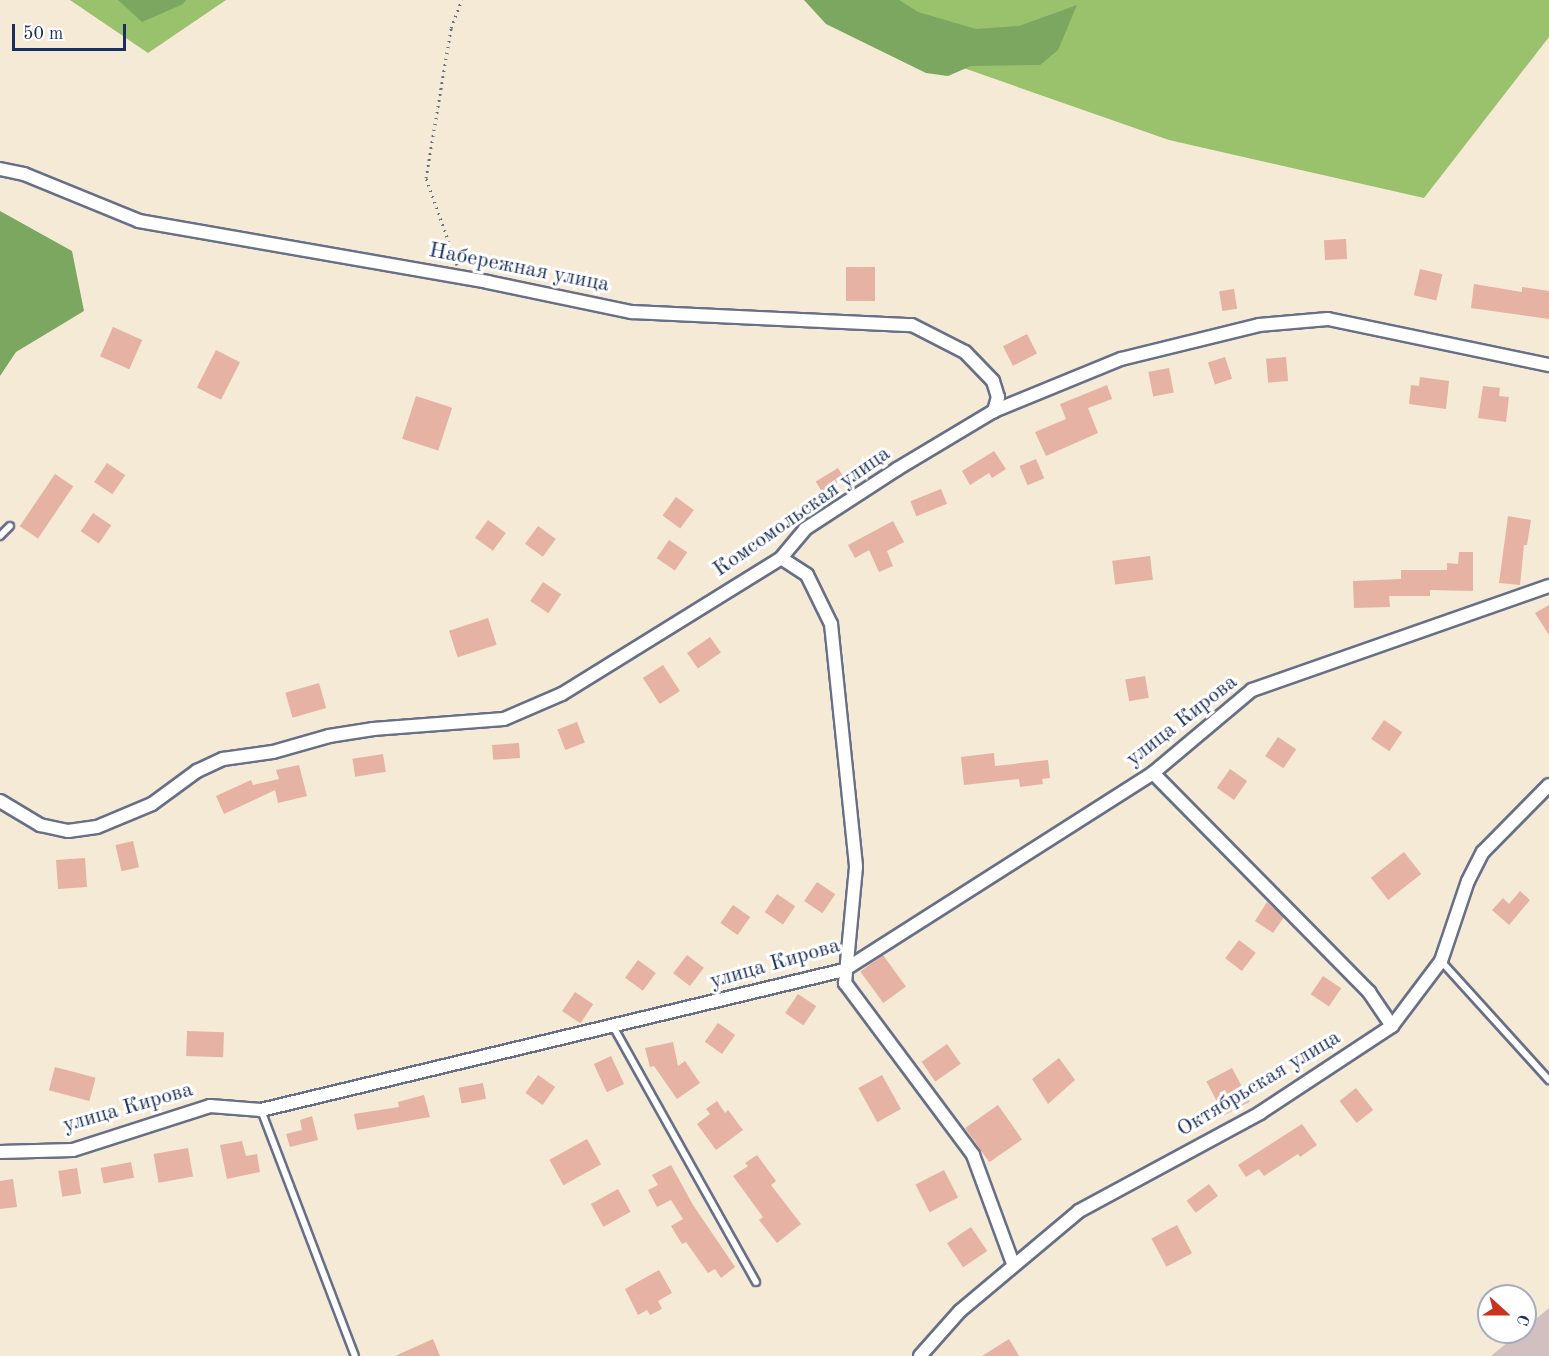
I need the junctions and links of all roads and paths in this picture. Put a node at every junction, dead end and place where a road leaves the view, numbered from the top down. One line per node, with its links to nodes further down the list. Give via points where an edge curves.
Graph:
1 (462, 0): 3 (path, via 451,28 426,178)
2 (0, 169): 3 (street, Набережная улица, via 24,174 139,221)
3 (462, 278): 5 (street, Набережная улица, via 632,312 912,325 965,352 993,381 998,397)
4 (1549, 365): 5 (street, Комсомольская улица, via 1354,323 1328,319 1296,321 1121,359)
5 (994, 411): 8 (street, Комсомольская улица, via 805,530)
6 (10, 526): 7 (lane)
7 (0, 536)
8 (781, 558): 12 (street, Комсомольская улица, via 562,694 504,718 373,729 223,759 197,771 152,804 97,827 68,831 40,825); 14 (street, via 807,575 831,624 856,867)
9 (1549, 586): 10 (street, улица Кирова, via 1252,690)
10 (1152, 773): 14 (street, улица Кирова); 15 (street, via 1369,992)
11 (1549, 785): 13 (street, Октябрьская улица, via 1483,852 1468,881)
12 (0, 801)
13 (1441, 960): 15 (street, Октябрьская улица); 17 (lane)
14 (844, 970): 16 (street, улица Кирова); 20 (street, via 845,984 973,1155)
15 (1392, 1026): 20 (street, Октябрьская улица, via 1260,1113 1079,1211)
16 (614, 1028): 18 (street, улица Кирова); 21 (lane)
17 (1549, 1080)
18 (261, 1110): 19 (street, улица Кирова, via 210,1106 73,1150); 22 (lane)
19 (0, 1152)
20 (1012, 1264): 23 (street, Октябрьская улица, via 960,1311)
21 (756, 1282)
22 (355, 1356)
23 (920, 1356)

